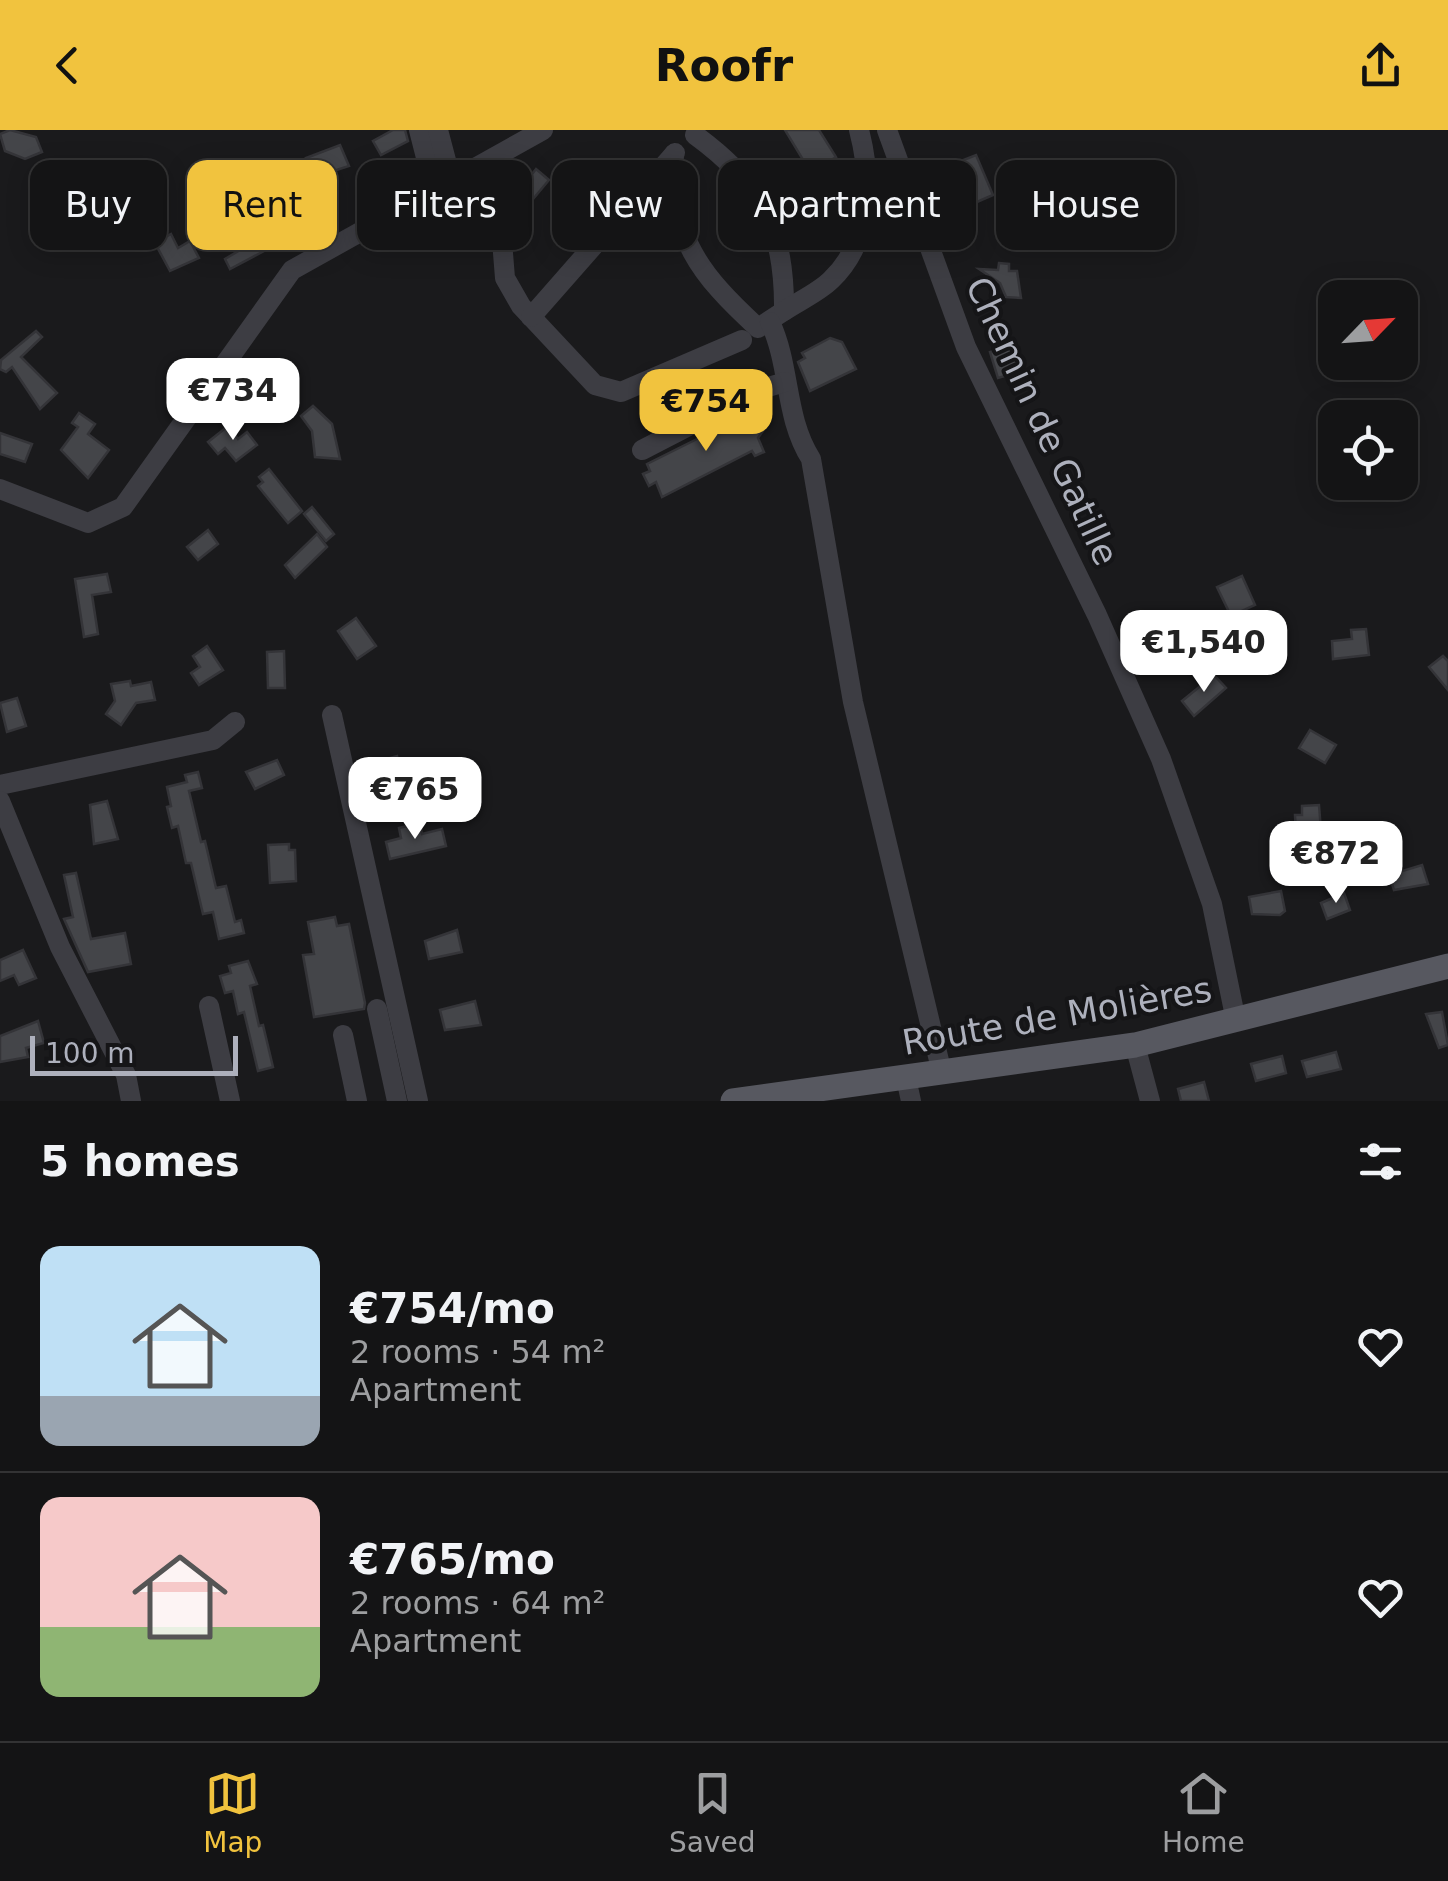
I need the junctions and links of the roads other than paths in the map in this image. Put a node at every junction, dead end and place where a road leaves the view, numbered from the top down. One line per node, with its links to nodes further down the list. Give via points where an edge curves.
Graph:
1 (420, 130): 8 (street)
2 (438, 130): 9 (street)
3 (543, 130): 10 (street)
4 (859, 130): 14 (street, via 868,191 853,252 831,280)
5 (887, 130): 25 (street, Chemin de Gatille, via 966,347 1161,759 1212,904)
6 (695, 132): 7 (street); 14 (street, via 736,165 770,215 784,282)
7 (674, 154): 13 (street); 14 (street, via 679,226 694,260)
8 (432, 160)
9 (441, 160)
10 (492, 160)
11 (357, 235): 17 (street, via 292,270 123,507 88,523)
12 (503, 250): 13 (street, via 505,278)
13 (530, 317): 14 (street, via 595,385 621,392)
14 (760, 330): 15 (street, via 786,356)
15 (785, 382): 16 (street); 28 (street, via 798,437 811,459 853,702)
16 (642, 450)
17 (0, 488)
18 (332, 715): 34 (street)
19 (235, 722): 20 (street, via 213,740)
20 (0, 785)
21 (0, 801): 30 (street, via 60,948 126,1075)
22 (1448, 966): 25 (main road, Route de Molières)
23 (209, 1006): 31 (street)
24 (377, 1009): 33 (street)
25 (1236, 1021): 27 (main road, Route de Molières)
26 (343, 1035): 32 (street)
27 (1135, 1045): 28 (main road, Route de Molières); 36 (street)
28 (942, 1073): 29 (main road, Route de Molières)
29 (908, 1090): 35 (main road, Route de Molières)
30 (130, 1101)
31 (230, 1101)
32 (357, 1101)
33 (396, 1101)
34 (418, 1101)
35 (733, 1101)
36 (1150, 1101)

